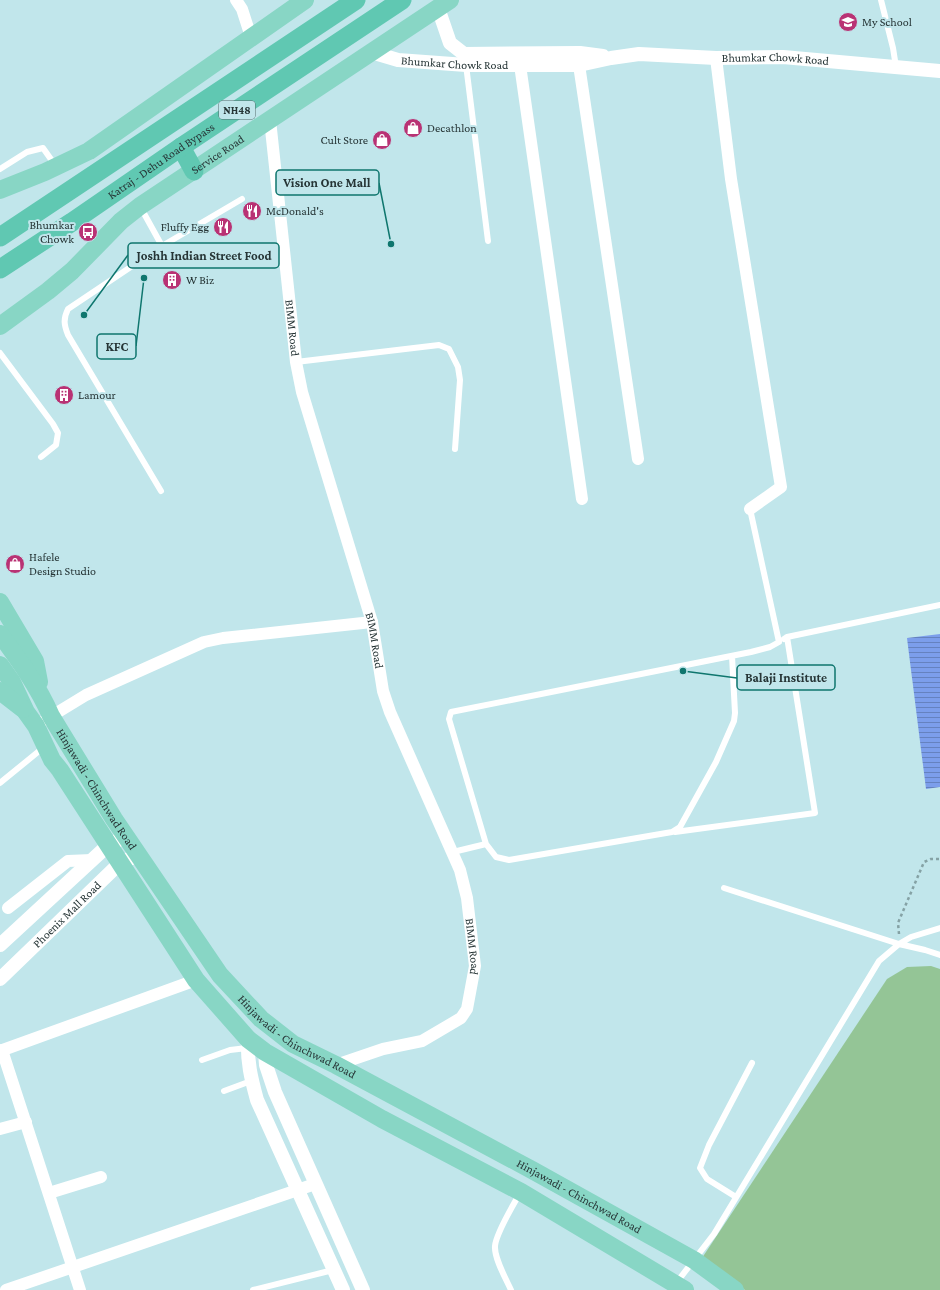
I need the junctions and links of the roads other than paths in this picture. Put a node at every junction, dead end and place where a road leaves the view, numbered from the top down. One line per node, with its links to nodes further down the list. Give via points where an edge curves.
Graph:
1 (305, 0): 7 (main road)
2 (356, 0): 24 (highway, NH48)
3 (402, 0): 17 (highway, Katraj - Dehu Road Bypass / NH48)
4 (881, 0): 14 (lane)
5 (241, 3): 7 (street)
6 (444, 4): 8 (main road, Service Road); 11 (street, Bhumkar Chowk Road, via 450,43)
7 (251, 37): 18 (main road, via 89,151)
8 (371, 52): 11 (street, Bhumkar Chowk Road, via 398,60); 16 (main road, Service Road)
9 (611, 58): 10 (street, Bhumkar Chowk Road, via 639,54); 11 (street, Bhumkar Chowk Road, via 580,53); 13 (street, Bhumkar Chowk Road)
10 (716, 58): 14 (street, Bhumkar Chowk Road, via 783,57); 36 (street, via 731,179 780,487)
11 (465, 60): 12 (street, Bhumkar Chowk Road); 25 (lane)
12 (520, 65): 13 (street, Bhumkar Chowk Road); 35 (street)
13 (579, 65): 33 (street)
14 (896, 67): 15 (street, Bhumkar Chowk Road)
15 (940, 71)
16 (270, 120): 20 (main road, Service Road); 30 (street, BIMM Road)
17 (181, 147): 20 (highway); 27 (highway, Katraj - Dehu Road Bypass / NH48)
18 (56, 166): 19 (lane, via 43,148 27,152); 21 (main road)
19 (0, 169)
20 (194, 170): 23 (main road, Service Road)
21 (0, 190)
22 (242, 199): 26 (lane)
23 (140, 206): 26 (lane); 28 (main road, Service Road, via 121,221 72,271)
24 (0, 237)
25 (488, 241)
26 (162, 246): 34 (lane, via 68,309 64,316 68,336)
27 (0, 269)
28 (0, 326)
29 (0, 354): 32 (lane, via 58,433 56,445)
30 (296, 362): 31 (lane, via 439,345 449,349 458,367 460,380); 39 (street, BIMM Road, via 302,392)
31 (455, 449)
32 (41, 457)
33 (638, 459)
34 (161, 491)
35 (582, 499)
36 (750, 509): 42 (lane)
37 (0, 602): 46 (main road, via 35,661)
38 (940, 605): 41 (lane)
39 (372, 622): 47 (street, via 204,642 86,695); 55 (street, BIMM Road, via 383,691 390,712)
40 (0, 634): 46 (main road, Hinjawadi - Chinchwad Road)
41 (787, 637): 42 (lane); 51 (lane, via 815,813)
42 (779, 642): 43 (lane, via 770,647)
43 (732, 656): 51 (lane, via 734,721 716,762 680,827); 53 (lane, via 451,712 449,719)
44 (0, 665): 48 (main road, Hinjawadi - Chinchwad Road)
45 (0, 691): 48 (main road)
46 (41, 695): 47 (main road, Hinjawadi - Chinchwad Road); 48 (main road)
47 (51, 716): 48 (street); 52 (main road, Hinjawadi - Chinchwad Road)
48 (31, 719): 49 (main road, Hinjawadi - Chinchwad Road)
49 (45, 746): 50 (lane); 54 (main road, Hinjawadi - Chinchwad Road)
50 (0, 784)
51 (668, 833): 53 (lane, via 509,860 496,857)
52 (126, 836): 54 (street, Phoenix Mall Road); 56 (main road, Hinjawadi - Chinchwad Road)
53 (486, 844): 55 (lane)
54 (109, 845): 57 (street, Phoenix Mall Road); 58 (main road, Hinjawadi - Chinchwad Road)
55 (453, 852): 72 (street, BIMM Road, via 467,898 475,966 467,1009 461,1018 422,1041 383,1049)
56 (138, 855): 58 (street, Phoenix Mall Road); 72 (main road, Hinjawadi - Chinchwad Road, via 220,975 261,1019 293,1044)
57 (92, 860): 60 (street, via 68,861); 63 (street, Phoenix Mall Road)
58 (120, 863): 65 (street, Phoenix Mall Road); 66 (main road, Hinjawadi - Chinchwad Road)
59 (724, 888): 62 (lane)
60 (8, 908)
61 (940, 928): 62 (lane, via 911,937)
62 (899, 944): 64 (lane); 82 (lane, via 879,961)
63 (0, 946)
64 (940, 955)
65 (0, 979)
66 (196, 980): 67 (main road, Hinjawadi - Chinchwad Road); 68 (street)
67 (248, 1043): 69 (main road, Hinjawadi - Chinchwad Road); 70 (lane); 73 (street)
68 (1, 1051): 75 (street)
69 (265, 1052): 78 (street, via 266,1065 275,1092); 80 (main road, Hinjawadi - Chinchwad Road, via 382,1119)
70 (202, 1060)
71 (752, 1063): 82 (lane, via 709,1145 700,1168 707,1179)
72 (336, 1065): 83 (main road, Hinjawadi - Chinchwad Road)
73 (251, 1081): 74 (lane); 79 (street, via 257,1100)
74 (224, 1091)
75 (26, 1122): 76 (street); 81 (street)
76 (0, 1129)
77 (101, 1176): 81 (street)
78 (315, 1184): 79 (street); 91 (street)
79 (298, 1189): 84 (street); 85 (street)
80 (521, 1192): 86 (main road, Hinjawadi - Chinchwad Road); 92 (lane, via 509,1212 495,1247 496,1256)
81 (49, 1193): 84 (street)
82 (736, 1197): 83 (lane, via 714,1234)
83 (694, 1260): 86 (lane); 93 (main road, Hinjawadi - Chinchwad Road)
84 (73, 1266): 87 (street); 88 (street)
85 (334, 1270): 89 (lane); 90 (street)
86 (680, 1287)
87 (6, 1290)
88 (80, 1290)
89 (253, 1290)
90 (343, 1290)
91 (363, 1290)
92 (511, 1290)
93 (735, 1290)

